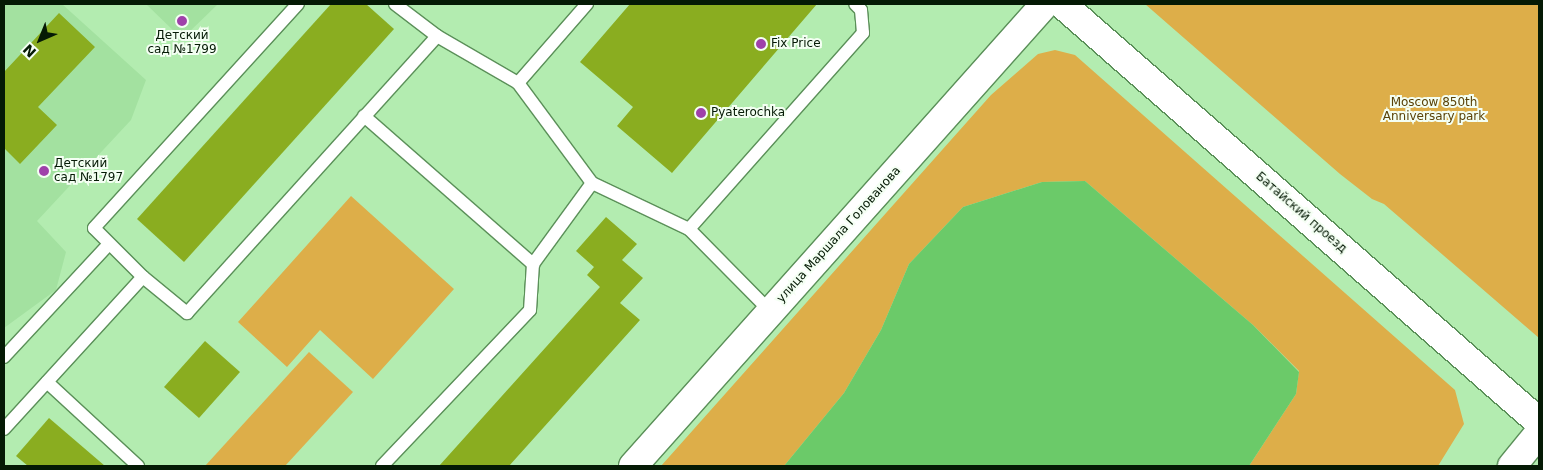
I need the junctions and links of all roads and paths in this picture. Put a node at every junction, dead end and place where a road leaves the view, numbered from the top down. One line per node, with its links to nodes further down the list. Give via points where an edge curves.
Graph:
1 (298, 4): 12 (lane, via 94,228)
2 (395, 4): 7 (lane)
3 (587, 4): 8 (lane)
4 (855, 4): 11 (lane, via 862,10 862,33)
5 (1045, 4): 15 (street, улица Маршала Голованова)
6 (1062, 4): 18 (street, Батайский проезд)
7 (437, 36): 8 (lane); 9 (lane)
8 (518, 83): 10 (lane)
9 (364, 116): 13 (lane); 14 (lane, via 187,313)
10 (592, 183): 11 (lane); 13 (lane)
11 (689, 229): 15 (lane)
12 (108, 245): 14 (lane); 16 (lane)
13 (533, 264): 22 (lane, via 530,310)
14 (143, 277): 17 (lane)
15 (770, 311): 23 (street, улица Маршала Голованова)
16 (4, 357)
17 (47, 382): 19 (lane); 21 (lane)
18 (1539, 422)
19 (4, 429)
20 (1539, 432): 24 (street)
21 (138, 466)
22 (382, 466)
23 (633, 466)
24 (1512, 466)

